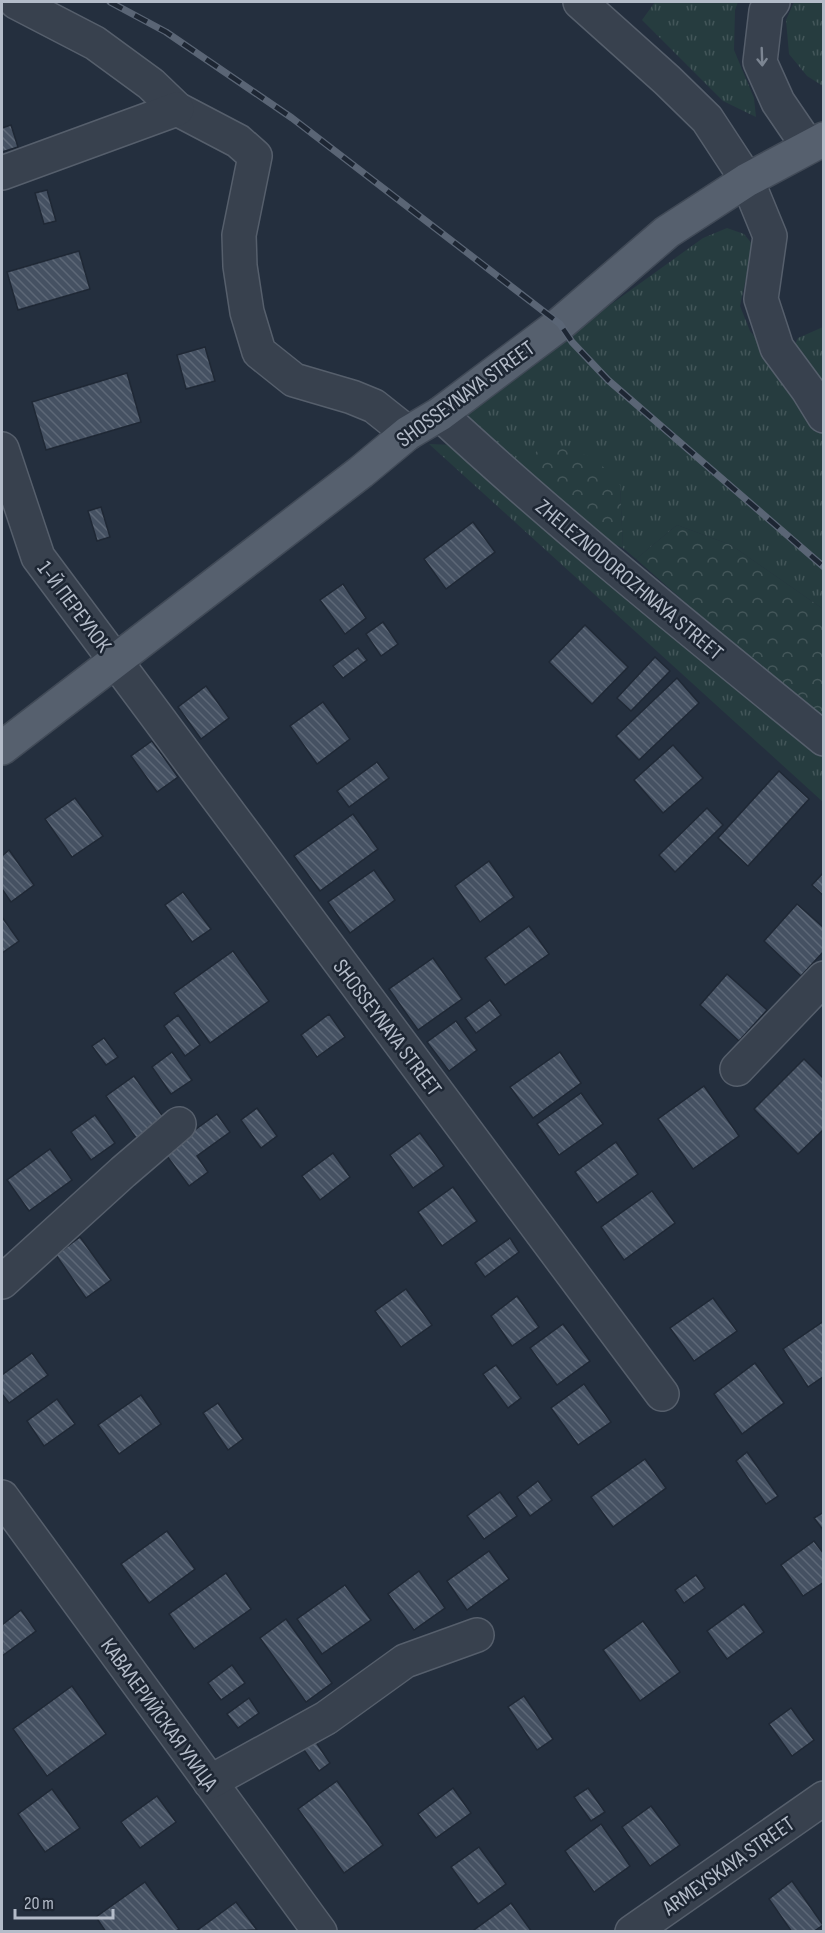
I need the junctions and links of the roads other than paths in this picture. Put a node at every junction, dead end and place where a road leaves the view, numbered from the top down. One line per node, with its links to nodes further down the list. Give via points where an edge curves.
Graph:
1 (16, 2): 4 (street, via 95,42)
2 (580, 2): 7 (street, via 707,119)
3 (773, 2): 5 (street, one-way to 5, via 766,11 760,62 778,102)
4 (177, 109): 6 (street); 10 (street, via 237,141 255,156 239,235 247,312 259,352 294,380 374,406)
5 (815, 143): 7 (main road, SHOSSEYNAYA STREET)
6 (2, 172)
7 (747, 180): 8 (main road, SHOSSEYNAYA STREET, via 667,232 560,324); 9 (street, via 770,236 761,298 777,348)
8 (440, 414): 10 (main road, SHOSSEYNAYA STREET); 13 (street, ZHELEZNODOROZHNAYA STREET, via 603,558)
9 (824, 416)
10 (408, 433): 12 (main road, SHOSSEYNAYA STREET)
11 (2, 449): 12 (street, 1-Й ПЕРЕУЛОК, via 38,557)
12 (115, 660): 14 (main road, SHOSSEYNAYA STREET); 19 (street, SHOSSEYNAYA STREET)
13 (824, 739)
14 (2, 748)
15 (824, 978): 16 (street)
16 (737, 1069)
17 (179, 1124): 18 (street)
18 (2, 1282)
19 (662, 1394)
20 (2, 1497): 22 (street, КАВАЛЕРИЙСКАЯ УЛИЦА)
21 (477, 1635): 22 (street, via 405,1661 326,1718)
22 (210, 1782): 24 (street, КАВАЛЕРИЙСКАЯ УЛИЦА)
23 (824, 1798): 25 (street, ARMEYSKAYA STREET)
24 (320, 1932)
25 (632, 1932)

